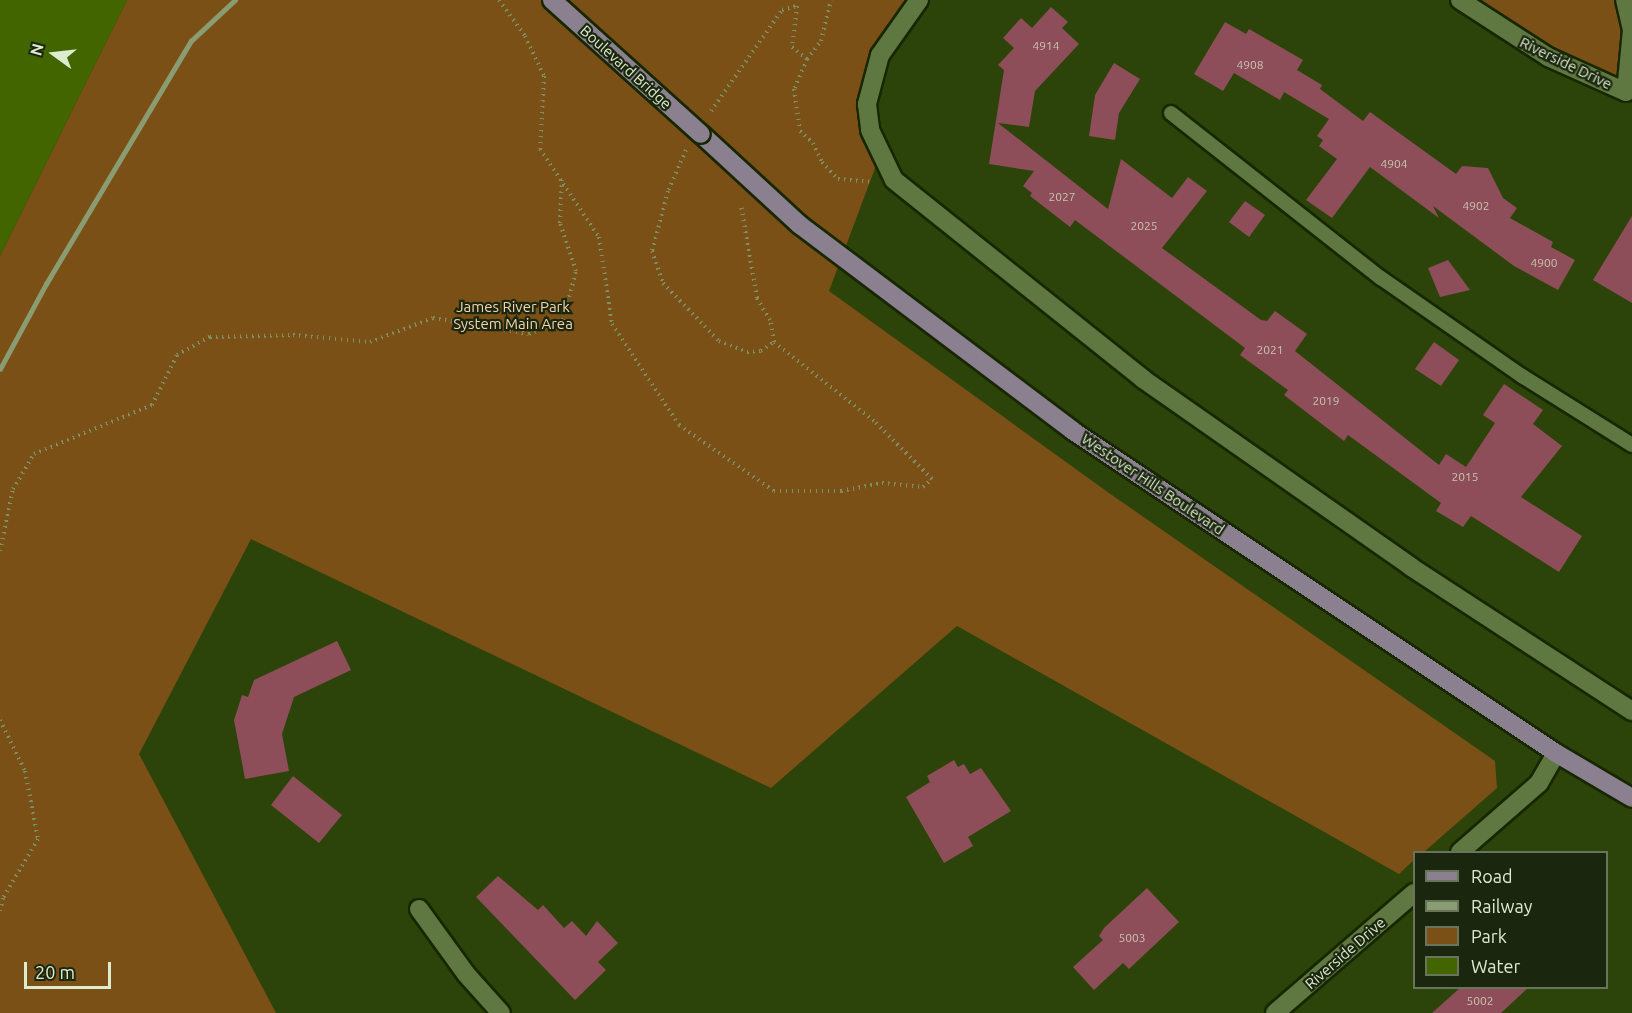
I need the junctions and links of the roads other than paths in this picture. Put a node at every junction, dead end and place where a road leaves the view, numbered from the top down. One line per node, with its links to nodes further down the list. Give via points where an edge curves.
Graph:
1 (552, 0): 7 (main road, Boulevard Bridge, bridge)
2 (919, 0): 9 (street, via 880,55 870,80 867,104 880,155 894,180 1143,379 1410,567)
3 (1460, 0): 5 (street, Riverside Drive, via 1548,57)
4 (1625, 0): 5 (street, Riverside Drive, via 1632,30)
5 (1629, 93)
6 (1171, 114): 8 (lane, via 1381,278 1522,376)
7 (701, 134): 10 (main road, Westover Hills Boulevard, via 800,225 1073,431)
8 (1632, 445)
9 (1632, 711)
10 (1556, 753): 11 (main road, Westover Hills Boulevard); 12 (street, via 1539,783)
11 (1632, 798)
12 (1461, 851)
13 (1413, 894): 16 (street, Riverside Drive)
14 (419, 909): 15 (street, via 466,974)
15 (501, 1013)
16 (1275, 1013)

